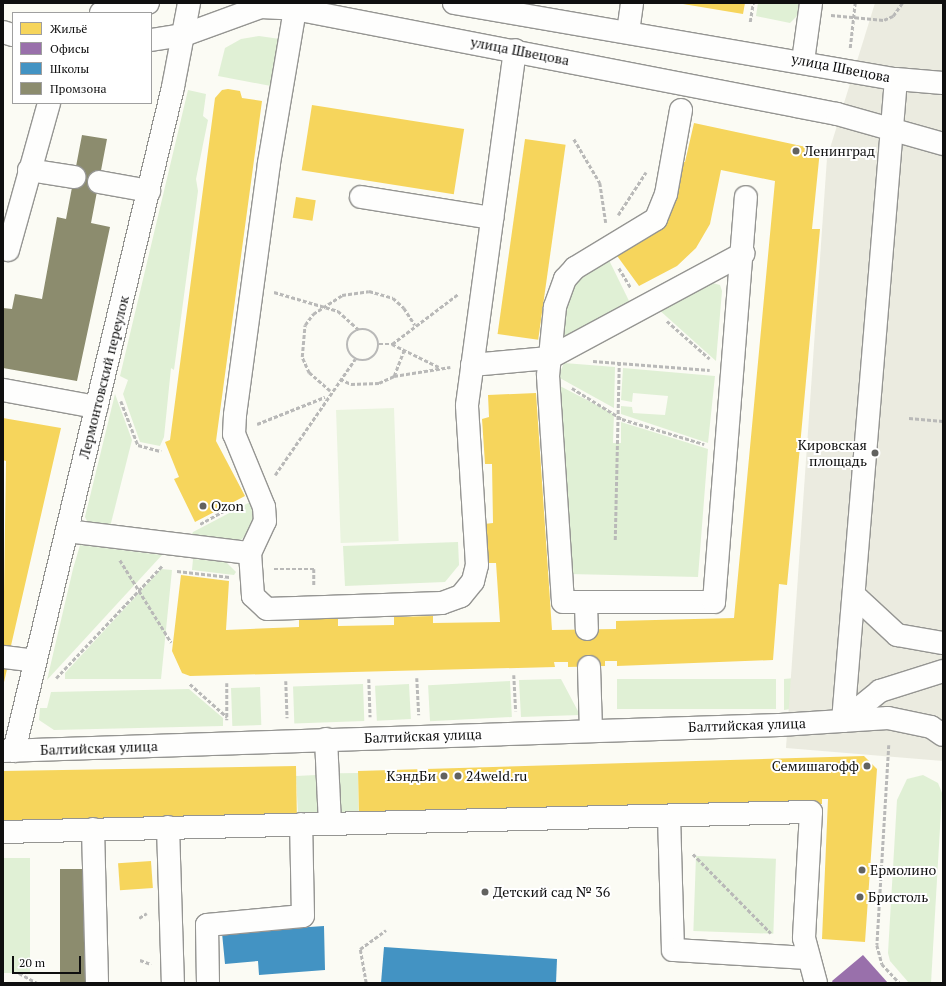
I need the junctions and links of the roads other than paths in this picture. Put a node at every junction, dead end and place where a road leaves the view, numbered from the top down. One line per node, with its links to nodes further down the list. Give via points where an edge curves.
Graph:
1 (148, 3): 7 (street)
2 (189, 3): 9 (street, Лермонтовский переулок)
3 (454, 3): 8 (street, улица Швецова)
4 (632, 3): 8 (street)
5 (811, 7): 12 (street)
6 (295, 9): 9 (street, улица Швецова, via 261,7); 11 (street, улица Швецова); 33 (street, via 253,286 234,434 259,492 265,521)
7 (106, 12)
8 (628, 32): 12 (street, улица Швецова)
9 (184, 35): 10 (street, улица Швецова); 22 (street, Лермонтовский переулок)
10 (152, 40)
11 (515, 50): 17 (street, улица Швецова); 25 (street)
12 (804, 61): 13 (street, улица Швецова)
13 (896, 79): 14 (street, улица Швецова); 17 (street)
14 (943, 83)
15 (49, 104): 19 (street)
16 (681, 110): 29 (street, via 663,208 646,228 607,246 575,268 565,280 555,307)
17 (891, 127): 18 (street); 34 (street)
18 (943, 144)
19 (29, 170): 20 (street); 26 (street)
20 (74, 178)
21 (99, 182): 22 (street)
22 (149, 191): 31 (street, Лермонтовский переулок)
23 (361, 197): 25 (street)
24 (746, 197): 27 (street)
25 (492, 218): 28 (street)
26 (8, 250)
27 (744, 253): 29 (street, via 649,305); 35 (street, via 728,371 726,451 714,602)
28 (472, 366): 29 (street); 33 (street, via 467,405 477,565 473,581 461,596 442,603 267,609 253,596)
29 (549, 367): 35 (street, via 563,602)
30 (3, 390): 31 (street)
31 (96, 407): 32 (street, Лермонтовский переулок)
32 (67, 532): 33 (street); 39 (street, Лермонтовский переулок)
33 (251, 567)
34 (854, 595): 37 (street, via 897,635); 42 (street)
35 (586, 605): 36 (street)
36 (587, 629)
37 (943, 643)
38 (4, 657): 39 (street)
39 (35, 661): 46 (street, Лермонтовский переулок)
40 (589, 667): 43 (street)
41 (943, 671): 42 (street, via 880,691)
42 (843, 721): 43 (street, Балтийская улица); 44 (street, Балтийская улица, via 888,718 930,727)
43 (591, 729): 45 (street, Балтийская улица)
44 (943, 735)
45 (326, 739): 46 (street, Балтийская улица); 48 (street)
46 (9, 751)
47 (669, 816): 48 (street); 53 (street, via 673,950); 53 (street, via 811,812 804,938)
48 (330, 823): 49 (street)
49 (301, 824): 50 (street); 56 (street, via 303,916 207,925)
50 (168, 827): 51 (street); 55 (street)
51 (93, 829): 52 (street); 54 (street)
52 (3, 832)
53 (809, 958): 57 (street)
54 (97, 983)
55 (173, 983)
56 (208, 983)
57 (816, 983)

